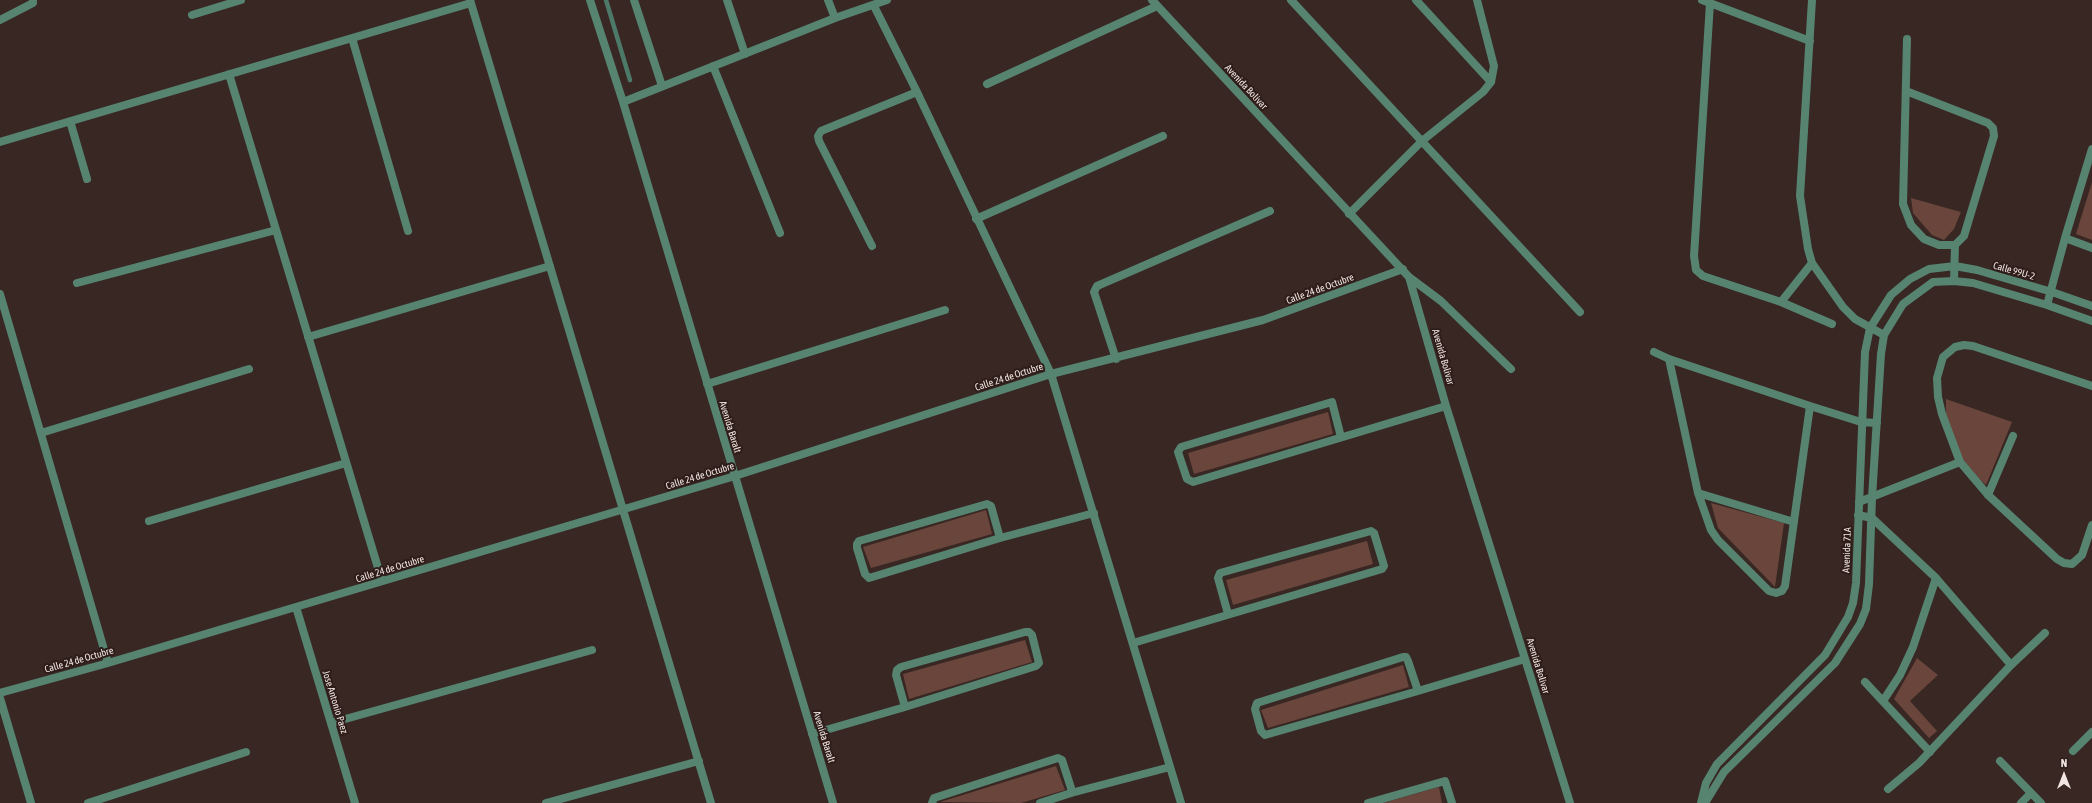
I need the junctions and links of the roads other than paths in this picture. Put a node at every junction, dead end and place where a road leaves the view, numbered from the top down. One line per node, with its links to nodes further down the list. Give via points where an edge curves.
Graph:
1 (242, 0): 17 (street)
2 (590, 0): 31 (street, Avenida Baralt)
3 (634, 0): 28 (street)
4 (728, 0): 23 (street)
5 (828, 0): 18 (street)
6 (887, 0): 16 (street)
7 (1291, 0): 34 (street)
8 (1416, 0): 26 (street)
9 (1477, 0): 26 (street, via 1494,66)
10 (1702, 0): 15 (street)
11 (1812, 0): 22 (street)
12 (470, 1): 20 (street); 50 (street)
13 (33, 2): 19 (street)
14 (1154, 3): 27 (street); 40 (street, Avenida Bolivar)
15 (1710, 3): 22 (street); 59 (street, via 1694,264 1703,276)
16 (874, 6): 18 (street); 30 (street)
17 (192, 14)
18 (834, 18): 23 (street)
19 (0, 20)
20 (352, 38): 25 (street); 43 (street)
21 (1907, 39): 29 (street)
22 (1810, 41): 49 (street, via 1800,196)
23 (745, 54): 24 (street)
24 (713, 66): 28 (street); 44 (street)
25 (229, 74): 32 (street); 42 (street)
26 (1491, 82): 34 (street, via 1483,92)
27 (987, 84)
28 (662, 86): 31 (street)
29 (1906, 91): 46 (street, via 1903,204 1912,225 1924,239 1939,245); 46 (street, via 1988,123 1993,128 1994,136 1964,236)
30 (917, 92): 41 (street); 47 (street, via 821,131 818,136)
31 (623, 102): 75 (street, Avenida Baralt)
32 (70, 122): 35 (street); 38 (street)
33 (1164, 136): 41 (street)
34 (1422, 141): 40 (street); 63 (street)
35 (0, 142)
36 (2092, 149): 37 (street)
37 (2089, 172): 45 (street)
38 (87, 179)
39 (1270, 211): 70 (street, via 1097,286 1094,292)
40 (1349, 214): 52 (street, Avenida Bolivar)
41 (976, 218): 74 (street)
42 (276, 230): 56 (street); 68 (street)
43 (408, 231)
44 (780, 233)
45 (2065, 238): 48 (street); 57 (street)
46 (1955, 245): 51 (street)
47 (872, 246)
48 (2092, 248)
49 (1812, 262): 59 (street); 66 (street, via 1843,307 1855,319)
50 (550, 266): 68 (street); 91 (street)
51 (1954, 266): 53 (street, Calle 99U-2); 55 (street); 57 (street, Calle 99U-2, via 1977,270)
52 (1403, 269): 54 (street, Avenida Bolivar); 70 (street, Calle 24 de Octubre, via 1263,320)
53 (1929, 269): 66 (street, Avenida 71A, via 1910,279 1891,295)
54 (1409, 277): 73 (street, via 1442,301); 77 (street, Avenida Bolivar)
55 (1954, 281): 60 (street, via 1973,283); 67 (street, via 1933,282 1903,304)
56 (77, 283)
57 (2052, 292): 60 (street); 61 (street, Calle 99U-2)
58 (0, 294): 81 (street)
59 (1781, 302): 65 (street)
60 (2048, 305): 64 (street)
61 (2092, 306)
62 (945, 310): 75 (street)
63 (1580, 312)
64 (2092, 321)
65 (1832, 324)
66 (1870, 328): 67 (street); 79 (street, Avenida 71A, via 1865,352)
67 (1884, 336): 80 (street)
68 (308, 337): 85 (street)
69 (1654, 352): 71 (street)
70 (1116, 359): 74 (street, Calle 24 de Octubre)
71 (1669, 359): 78 (street); 87 (street)
72 (249, 369): 81 (street)
73 (1511, 369)
74 (1051, 374): 86 (street, Calle 24 de Octubre); 92 (street)
75 (707, 384): 86 (street, Avenida Baralt)
76 (2092, 386): 84 (street, via 1973,346 1955,347 1943,358 1937,378 1938,397)
77 (1446, 406): 83 (street); 106 (street, Avenida Bolivar)
78 (1810, 406): 79 (street); 96 (street)
79 (1861, 422): 80 (street); 90 (street, Avenida 71A)
80 (1877, 422): 89 (street)
81 (41, 433): 107 (street)
82 (2012, 436): 88 (street)
83 (1342, 437): 83 (street, via 1193,482 1187,479 1178,452 1181,447 1329,402 1333,404)
84 (1960, 462): 88 (street); 89 (street)
85 (346, 463): 95 (street); 100 (street)
86 (735, 476): 91 (street, Calle 24 de Octubre); 117 (street, Avenida Baralt)
87 (1698, 493): 96 (street); 96 (street, via 1711,530 1718,540 1769,591 1776,594 1782,592 1785,586)
88 (1988, 495): 97 (street, via 2064,563 2072,564 2082,555)
89 (1872, 498): 90 (street); 94 (street)
90 (1859, 502): 93 (street, Avenida 71A)
91 (624, 509): 100 (street, Calle 24 de Octubre); 121 (street)
92 (1094, 513): 98 (street); 104 (street)
93 (1858, 515): 94 (street); 139 (street, Avenida 71A, via 1856,583 1848,617 1817,664 1717,764 1706,783)
94 (1872, 518): 99 (street); 140 (street, via 1869,584 1866,609 1860,624 1824,676 1724,772)
95 (148, 521)
96 (1794, 522)
97 (2092, 525)
98 (1000, 538): 98 (street, via 870,578 865,574 857,548 859,541 987,504 990,506)
99 (1936, 578): 108 (street); 113 (street, via 1913,647 1900,675)
100 (382, 581): 101 (street, Calle 24 de Octubre)
101 (296, 607): 107 (street, Calle 24 de Octubre); 115 (street, Jose Antonio Paez)
102 (1228, 614): 102 (street, via 1382,569 1384,566 1374,533 1371,531 1220,573 1218,578); 104 (street)
103 (2045, 633): 108 (street)
104 (1133, 643): 123 (street)
105 (592, 650): 115 (street)
106 (1525, 658): 110 (street); 138 (street, Avenida Bolivar)
107 (108, 663): 111 (street, Calle 24 de Octubre)
108 (2011, 665): 120 (street)
109 (1865, 682): 113 (street)
110 (1418, 691): 110 (street, via 1265,735 1255,709 1257,703 1402,658 1408,661)
111 (0, 693)
112 (0, 698): 127 (street)
113 (1883, 701): 120 (street)
114 (905, 707): 114 (street, via 1036,666 1039,663 1032,636 1025,632 901,667 896,675); 117 (street)
115 (331, 723): 129 (street, Jose Antonio Paez)
116 (2092, 732): 118 (street)
117 (812, 734): 132 (street, Avenida Baralt)
118 (2073, 751)
119 (246, 752): 128 (street)
120 (1930, 752): 124 (street)
121 (698, 761): 130 (street); 131 (street)
122 (2000, 761): 126 (street)
123 (1170, 767): 125 (street); 135 (street)
124 (1888, 789)
125 (1071, 793): 133 (street, via 1062,760 1058,758 934,798); 134 (street)
126 (2031, 793): 141 (street); 142 (street)
127 (31, 803)
128 (88, 803)
129 (355, 803)
130 (546, 803)
131 (711, 803)
132 (833, 803)
133 (932, 803)
134 (1040, 803)
135 (1181, 803)
136 (1368, 803): 137 (street, via 1445,781)
137 (1452, 803)
138 (1570, 803)
139 (1701, 803)
140 (1705, 803)
141 (2021, 803)
142 (2041, 803)

